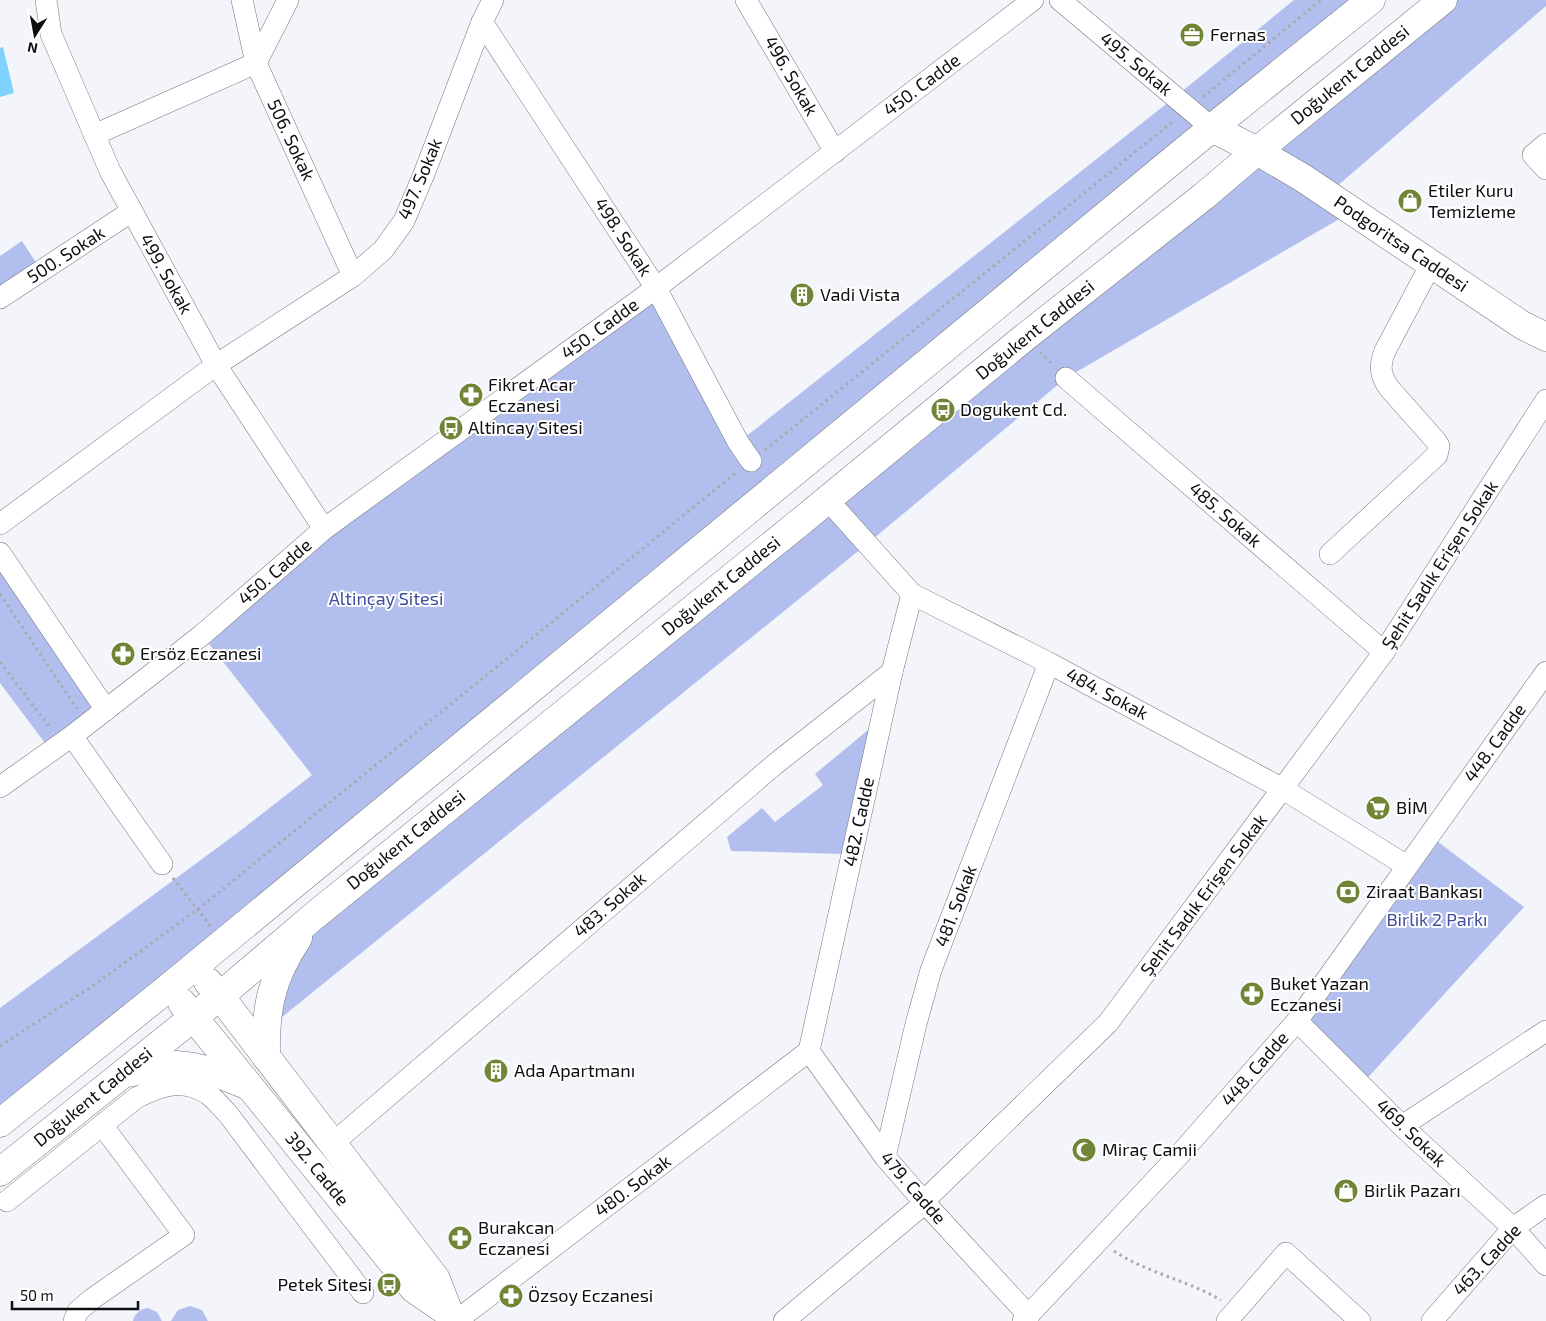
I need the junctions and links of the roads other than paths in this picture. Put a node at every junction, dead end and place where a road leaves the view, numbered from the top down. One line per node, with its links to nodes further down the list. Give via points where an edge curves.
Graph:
1 (46, 0): 13 (street, 499. Sokak, via 51,34)
2 (242, 0): 11 (street, 506. Sokak)
3 (288, 0): 11 (street)
4 (493, 0): 10 (street, 497. Sokak)
5 (746, 0): 16 (street, 496. Sokak)
6 (1033, 0): 16 (street, 450. Cadde)
7 (1060, 0): 12 (street, 495. Sokak)
8 (1371, 0): 12 (main road, Doğukent Caddesi)
9 (1443, 0): 15 (main road, Doğukent Caddesi)
10 (482, 22): 20 (street, 497. Sokak, via 404,221 383,250); 21 (street, 498. Sokak)
11 (256, 63): 13 (street); 20 (street, 506. Sokak)
12 (1212, 128): 15 (main road, Podgoritsa Caddesi); 45 (main road, Doğukent Caddesi)
13 (94, 135): 18 (street, 499. Sokak)
14 (1546, 144): 17 (street, via 1533,155)
15 (1257, 151): 19 (main road, Podgoritsa Caddesi); 28 (main road, Doğukent Caddesi)
16 (835, 152): 21 (street, 450. Cadde)
17 (1546, 169)
18 (132, 211): 22 (street, 500. Sokak); 24 (street, 499. Sokak)
19 (1431, 264): 23 (main road, Podgoritsa Caddesi, via 1522,325); 32 (street, via 1385,351 1381,371 1389,388 1434,438 1439,446 1438,452)
20 (354, 276): 24 (street, 497. Sokak)
21 (656, 288): 27 (street, 498. Sokak); 30 (street, 450. Cadde)
22 (0, 298)
23 (1546, 337)
24 (216, 365): 29 (street, 497. Sokak); 30 (street, 499. Sokak)
25 (1066, 378): 34 (street, 485. Sokak)
26 (1546, 400): 34 (street, Şehit Sadık Erişen Sokak)
27 (751, 461)
28 (827, 499): 33 (street, 484. Sokak); 44 (main road, Doğukent Caddesi)
29 (0, 524)
30 (324, 529): 38 (street, 450. Cadde, via 202,635)
31 (0, 553): 38 (street)
32 (1330, 554)
33 (912, 594): 35 (street, 484. Sokak); 36 (street, 482. Cadde)
34 (1384, 652): 41 (street, Şehit Sadık Erişen Sokak)
35 (1048, 663): 41 (street, 484. Sokak); 59 (street, 481. Sokak, via 931,970)
36 (892, 672): 51 (street, 482. Cadde); 58 (street, 483. Sokak, via 774,765)
37 (1546, 672): 43 (street, 448. Cadde)
38 (106, 710): 39 (street, 450. Cadde)
39 (74, 734): 40 (street, 450. Cadde); 42 (street)
40 (0, 787)
41 (1283, 789): 43 (street, 484. Sokak); 62 (street, Şehit Sadık Erişen Sokak, via 1108,1023 926,1199)
42 (162, 864)
43 (1407, 866): 49 (street, 448. Cadde)
44 (314, 916): 47 (main road, Doğukent Caddesi); 52 (main road, via 285,958 272,992 267,1014)
45 (194, 967): 46 (main road, Doğukent Caddesi); 47 (main road, 392. Cadde)
46 (168, 988): 48 (main road, 392. Cadde); 55 (main road, Doğukent Caddesi)
47 (220, 996): 48 (main road, Doğukent Caddesi); 52 (main road, 392. Cadde)
48 (193, 1017): 53 (main road, Doğukent Caddesi); 54 (main road, 392. Cadde)
49 (1297, 1021): 57 (street, 469. Sokak); 69 (street, 448. Cadde, via 1181,1153)
50 (1546, 1031): 57 (street)
51 (809, 1051): 59 (street, 479. Cadde); 68 (street, 480. Sokak)
52 (266, 1057): 58 (main road, 392. Cadde)
53 (123, 1074): 54 (main road, via 158,1067 186,1066); 60 (main road, Doğukent Caddesi)
54 (249, 1086): 68 (main road, 392. Cadde, via 414,1289)
55 (0, 1124)
56 (102, 1125): 61 (street); 66 (street, via 136,1098 159,1087 174,1084 208,1094 228,1114); 70 (street, via 184,1235 92,1299 78,1311)
57 (1402, 1126): 64 (street, 469. Sokak)
58 (332, 1144): 68 (main road, 392. Cadde, via 436,1279)
59 (885, 1157): 62 (street, 479. Cadde)
60 (0, 1172)
61 (7, 1201)
62 (925, 1204): 69 (street, 479. Cadde); 71 (street, Şehit Sadık Erişen Sokak)
63 (1546, 1205): 64 (street, 463. Cadde)
64 (1513, 1228): 65 (street, 469. Sokak); 73 (street, 463. Cadde)
65 (1546, 1265)
66 (363, 1293)
67 (1232, 1315): 72 (street, via 1286,1252)
68 (453, 1318)
69 (1026, 1318)
70 (74, 1321)
71 (784, 1321)
72 (1360, 1321)
73 (1432, 1321)

